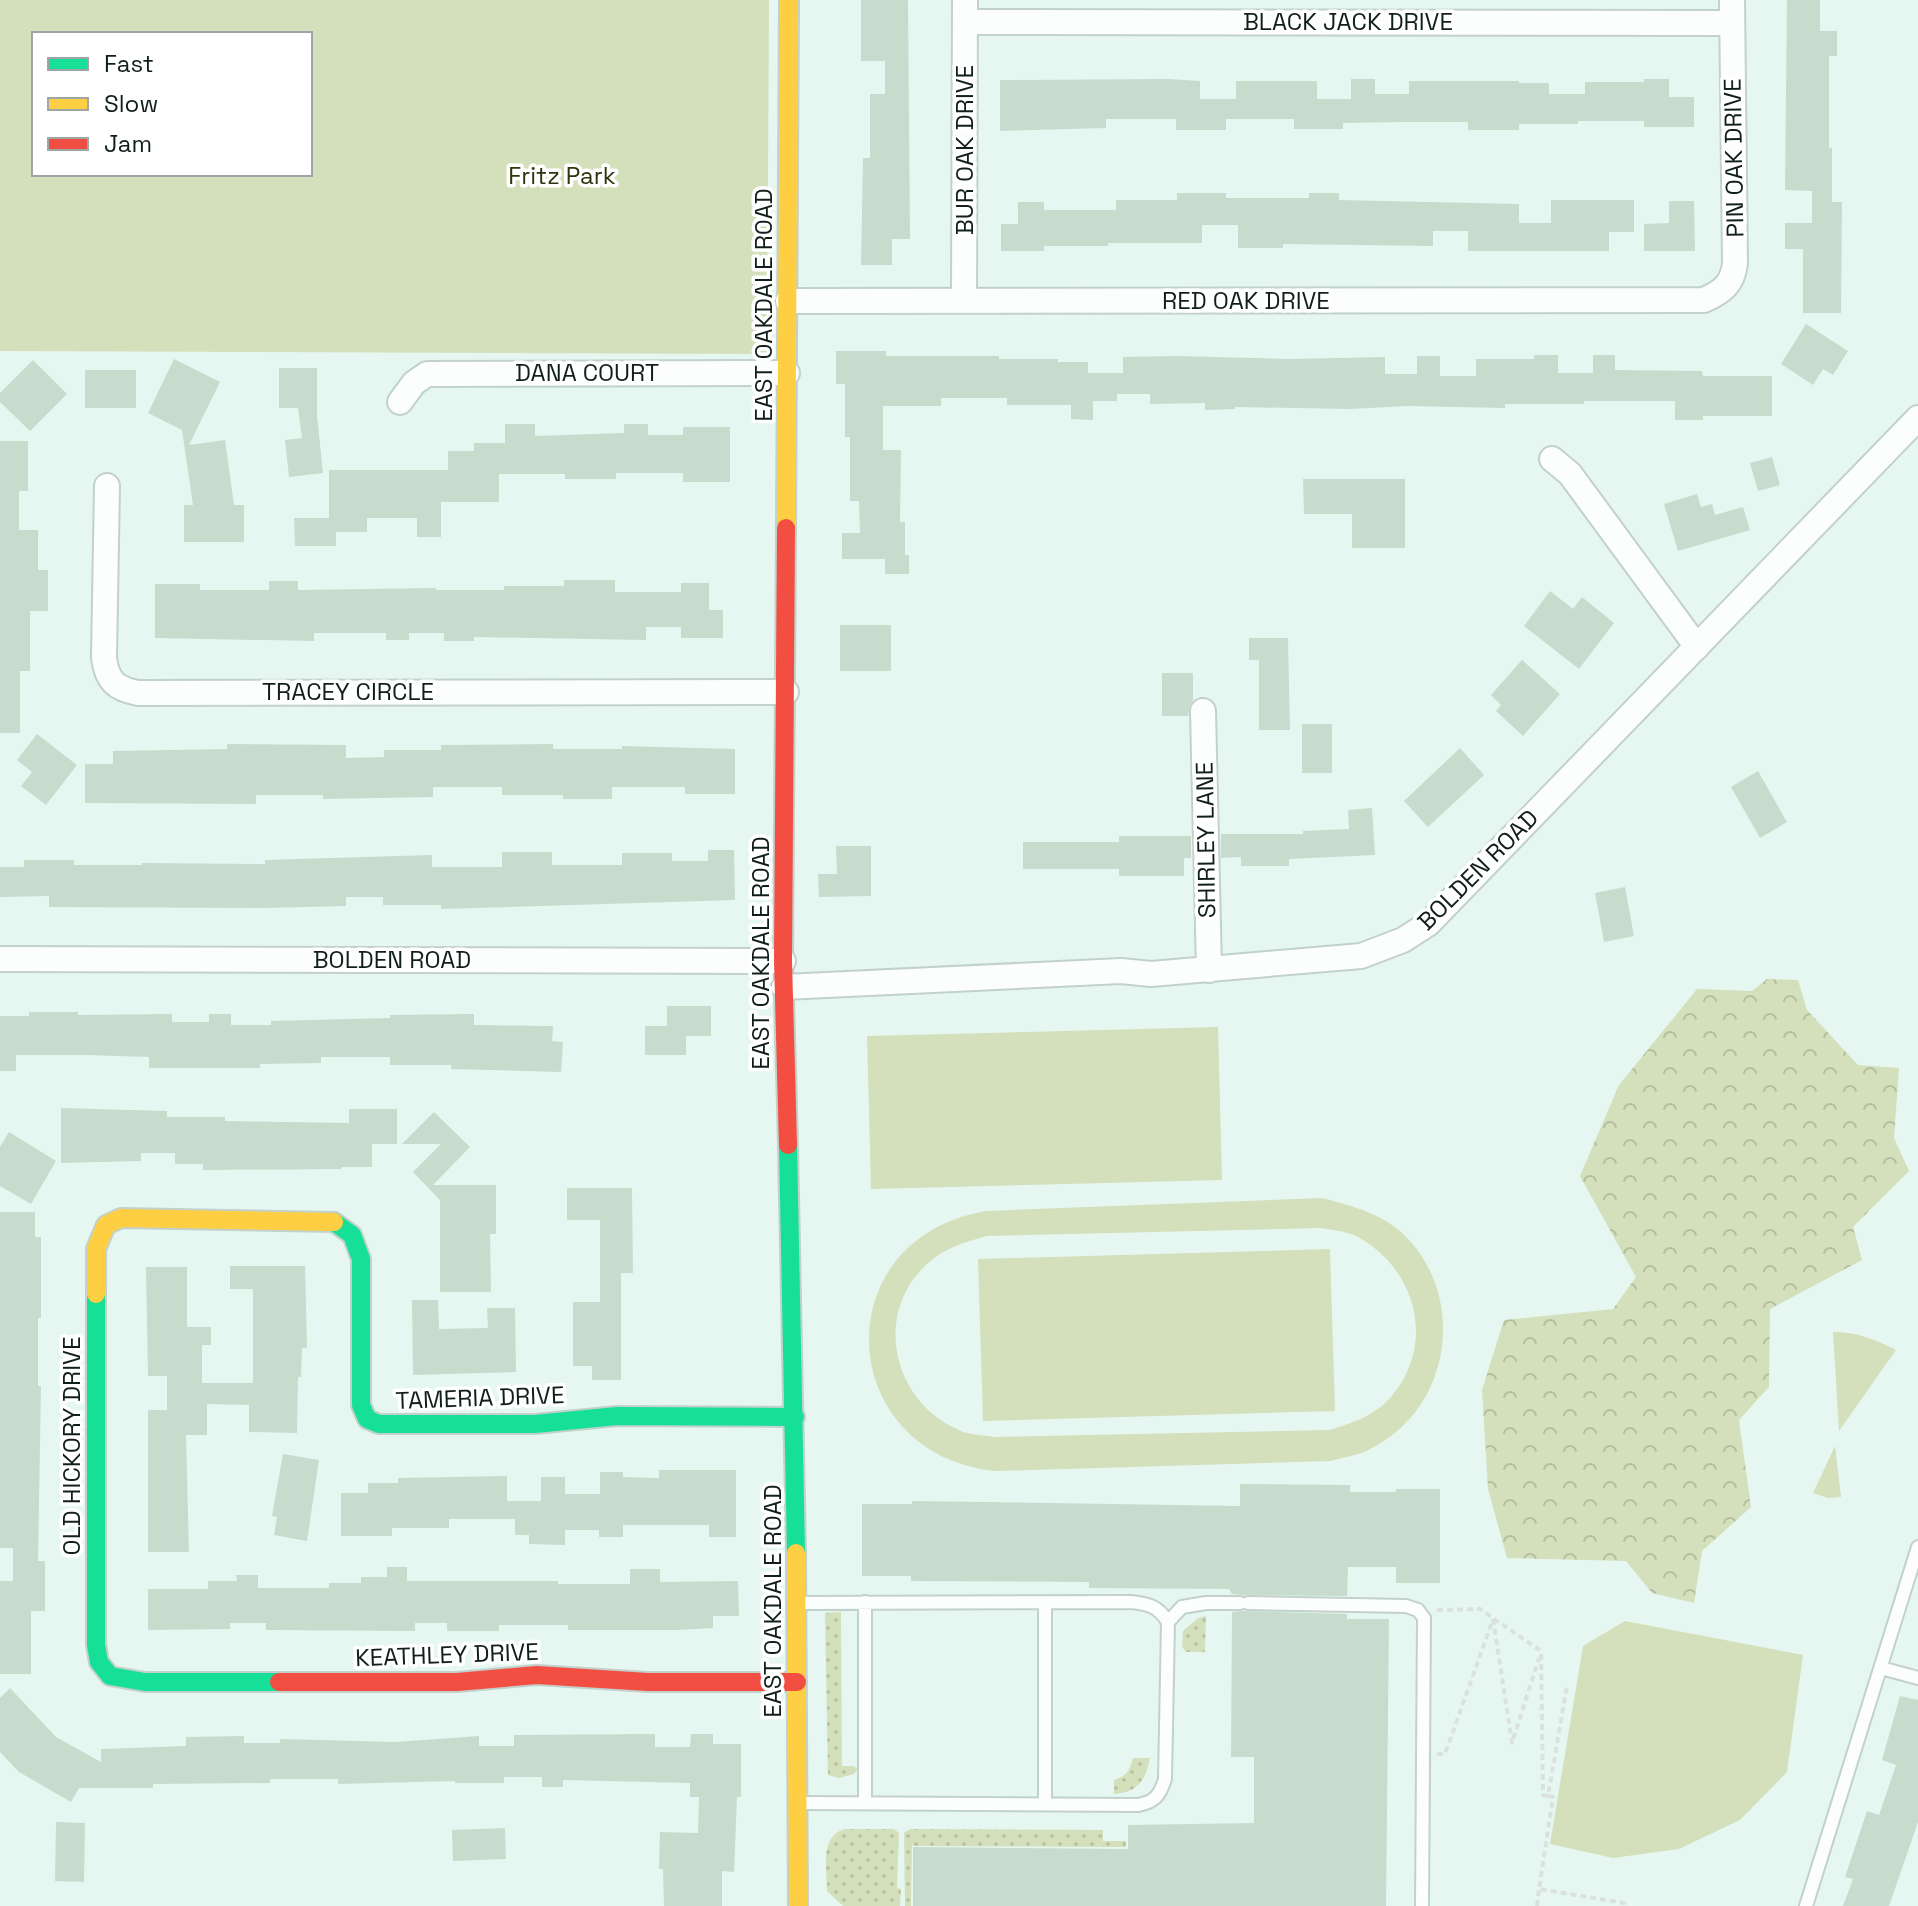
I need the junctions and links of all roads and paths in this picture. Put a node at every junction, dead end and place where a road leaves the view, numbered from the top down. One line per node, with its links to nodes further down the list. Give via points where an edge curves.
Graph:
1 (789, 0): 5 (street, EAST OAKDALE ROAD)
2 (965, 11): 3 (street, BLACK JACK DRIVE); 6 (street, BUR OAK DRIVE)
3 (1732, 11): 4 (street, PIN OAK DRIVE, via 1734,273 1718,294)
4 (1704, 300): 6 (street, RED OAK DRIVE)
5 (788, 301): 6 (street, RED OAK DRIVE); 7 (street, EAST OAKDALE ROAD)
6 (964, 301)
7 (787, 373): 8 (street, DANA COURT, via 427,374); 13 (street, EAST OAKDALE ROAD)
8 (400, 402)
9 (1918, 418): 12 (street, BOLDEN ROAD)
10 (1552, 459): 12 (street, via 1570,474)
11 (107, 486): 13 (street, TRACEY CIRCLE, via 104,658 106,673 124,690)
12 (1697, 647): 17 (street, BOLDEN ROAD, via 1428,924 1361,956)
13 (786, 692): 16 (street, EAST OAKDALE ROAD)
14 (1203, 711): 17 (street, SHIRLEY LANE)
15 (0, 959): 16 (street, BOLDEN ROAD)
16 (783, 961): 18 (street, EAST OAKDALE ROAD)
17 (1209, 970): 18 (street, BOLDEN ROAD)
18 (784, 987): 20 (street, EAST OAKDALE ROAD)
19 (106, 1225): 20 (street, TAMERIA DRIVE, via 121,1218 331,1221 348,1228 357,1239 361,1259 361,1405 367,1419 379,1424); 29 (street, OLD HICKORY DRIVE, via 96,1249 96,1645)
20 (795, 1417): 23 (street, EAST OAKDALE ROAD)
21 (1918, 1547): 30 (lane)
22 (865, 1602): 23 (lane); 24 (lane); 37 (lane)
23 (797, 1603): 32 (street, EAST OAKDALE ROAD)
24 (1045, 1603): 27 (lane, via 1148,1604 1159,1608); 38 (lane)
25 (1418, 1610): 26 (path, via 1480,1609); 27 (lane, via 1206,1603 1182,1607); 34 (lane, via 1424,1618)
26 (1493, 1619): 28 (path); 28 (path, via 1512,1743); 34 (path, via 1445,1754)
27 (1168, 1622): 38 (lane, via 1165,1779 1160,1794 1138,1805)
28 (1541, 1651): 35 (path, via 1543,1795)
29 (102, 1667): 32 (street, KEATHLEY DRIVE, via 110,1676 145,1682 457,1682 537,1675 648,1682)
30 (1881, 1668): 31 (lane); 44 (lane)
31 (1918, 1678)
32 (797, 1682): 36 (street, EAST OAKDALE ROAD)
33 (1567, 1686): 35 (path)
34 (1423, 1753): 41 (lane)
35 (1548, 1796): 39 (path, via 1553,1797)
36 (798, 1803): 37 (lane); 40 (street, EAST OAKDALE ROAD)
37 (865, 1803): 38 (lane)
38 (1045, 1804)
39 (1539, 1889): 42 (path); 43 (path)
40 (798, 1906)
41 (1422, 1906)
42 (1537, 1906)
43 (1624, 1906)
44 (1806, 1906)

